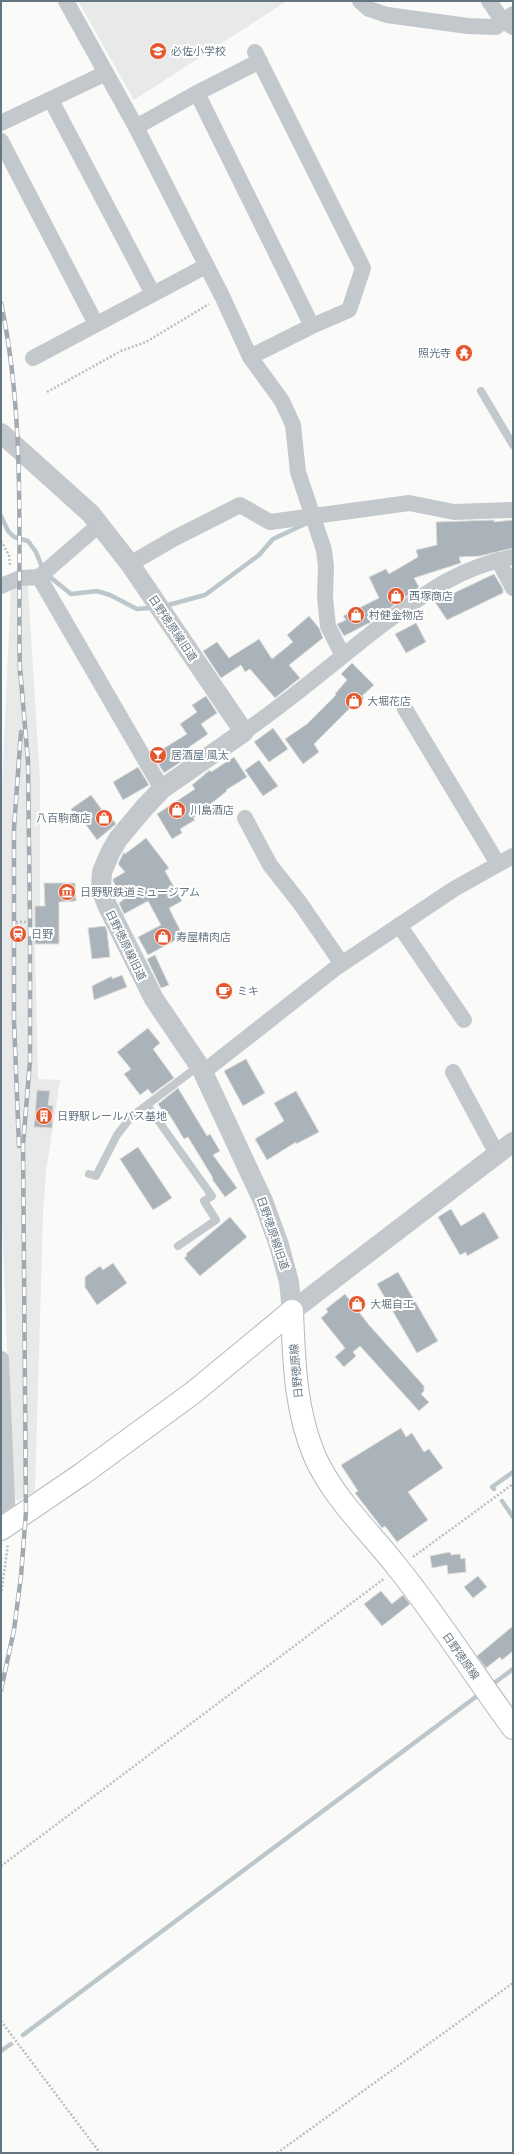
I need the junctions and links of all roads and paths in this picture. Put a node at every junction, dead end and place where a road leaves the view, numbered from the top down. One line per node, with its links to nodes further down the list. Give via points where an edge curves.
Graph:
1 (66, 1): 5 (street)
2 (360, 1): 4 (street, via 369,9 387,15 415,19 496,27)
3 (490, 1): 4 (street)
4 (509, 21)
5 (106, 73): 7 (street); 9 (street)
6 (196, 93): 9 (street); 15 (street); 15 (street, via 258,56 363,268 350,310)
7 (51, 100): 8 (street); 12 (street)
8 (1, 123)
9 (136, 127): 11 (street)
10 (1, 141): 14 (street)
11 (206, 266): 12 (street); 13 (street)
12 (153, 294): 14 (street)
13 (222, 296): 16 (street); 19 (path, via 146,342 121,351)
14 (96, 324): 17 (street)
15 (312, 326): 16 (street)
16 (250, 357): 23 (street, via 282,401 293,425 298,472)
17 (34, 358)
18 (481, 391): 21 (lane)
19 (47, 392)
20 (1, 433): 24 (street, 日野徳原線旧道)
21 (513, 445)
22 (513, 510): 23 (street, via 454,512 409,503)
23 (314, 517): 27 (street, via 270,522 240,505); 31 (street, via 326,566 325,597 328,626)
24 (100, 525): 27 (street, 日野徳原線旧道); 28 (street)
25 (1, 541): 29 (path, via 10,555)
26 (506, 558): 30 (street); 31 (street, via 465,571 428,590)
27 (130, 564): 33 (street, 日野徳原線旧道)
28 (38, 577): 29 (street, via 20,578); 34 (street)
29 (6, 584)
30 (513, 588)
31 (342, 656): 33 (street)
32 (405, 709): 37 (street)
33 (244, 732): 34 (street, 日野徳原線旧道)
34 (162, 789): 43 (street, 日野徳原線旧道, via 118,839 102,872 101,889 154,999)
35 (245, 818): 41 (street, via 270,865)
36 (513, 856): 37 (street)
37 (498, 864): 40 (street)
38 (12, 922): 39 (path)
39 (32, 922)
40 (399, 925): 41 (street); 42 (street)
41 (342, 964): 43 (street, via 212,1066)
42 (464, 1020)
43 (202, 1070): 45 (lane, via 192,1071); 50 (street, 日野徳原線旧道, via 263,1200 289,1282)
44 (453, 1072): 47 (street)
45 (147, 1105): 48 (lane, via 132,1117 117,1135 96,1176); 49 (lane, via 212,1196 204,1201 216,1220)
46 (513, 1142): 47 (street)
47 (497, 1154): 50 (street)
48 (89, 1174)
49 (178, 1246)
50 (292, 1311): 53 (main road, via 194,1392 82,1474); 54 (main road, 日野徳原線, via 300,1410 316,1457 334,1490)
51 (1, 1359): 53 (street)
52 (513, 1484): 54 (path)
53 (4, 1526): 55 (path, via 8,1549)
54 (398, 1568): 56 (main road, 日野徳原線); 57 (path)
55 (1, 1595)
56 (513, 1728)
57 (1, 1866)
58 (513, 1983): 61 (path)
59 (1, 2021): 60 (path)
60 (100, 2153)
61 (278, 2153)

